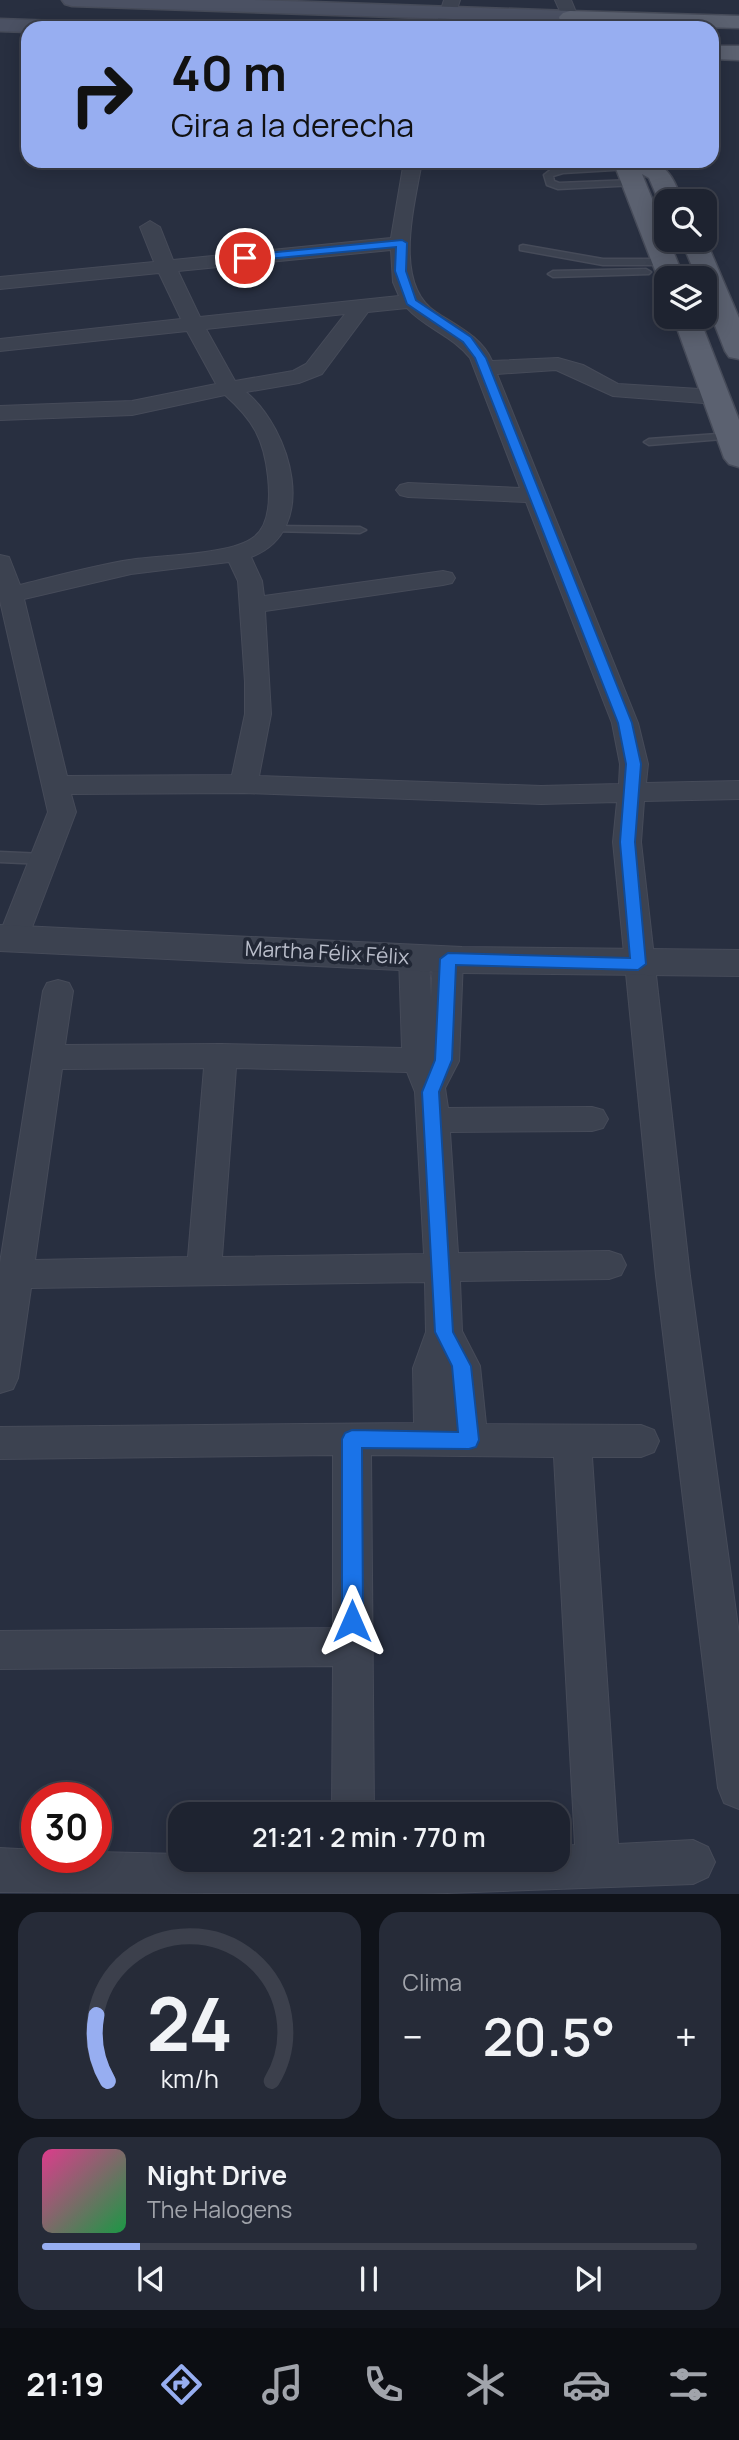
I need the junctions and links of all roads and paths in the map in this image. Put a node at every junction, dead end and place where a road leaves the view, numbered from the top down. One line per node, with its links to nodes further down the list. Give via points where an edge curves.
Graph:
1 (72, 0): 3 (main road)
2 (542, 0): 4 (main road)
3 (447, 14): 4 (main road)
4 (494, 14): 5 (main road)
5 (569, 15): 6 (main road)
6 (604, 21)
7 (719, 22): 8 (main road)
8 (739, 22)
9 (0, 25): 10 (main road)
10 (21, 26)
11 (719, 52): 12 (main road)
12 (739, 53)
13 (412, 168): 20 (street)
14 (650, 168): 17 (main road, via 661,176)
15 (668, 168): 18 (main road)
16 (628, 170): 16 (lane, via 563,170 548,175 550,183 558,187); 24 (main road)
17 (666, 189)
18 (676, 189)
19 (150, 227): 23 (street)
20 (402, 243): 23 (street); 29 (street, via 400,271)
21 (523, 248): 25 (lane)
22 (699, 252): 34 (main road)
23 (164, 266): 28 (street); 31 (street)
24 (666, 266)
25 (654, 268)
26 (654, 270): 27 (lane)
27 (553, 274)
28 (0, 284)
29 (411, 302): 30 (street); 35 (street, via 474,348)
30 (361, 307): 31 (street); 36 (street, via 314,369 299,377)
31 (192, 325): 33 (street); 36 (street)
32 (690, 329): 37 (main road)
33 (0, 345)
34 (739, 351)
35 (484, 368): 37 (street, via 558,364 613,390); 42 (street)
36 (229, 388): 38 (street, via 132,408); 43 (street, via 260,418 270,435 281,481)
37 (716, 397): 40 (main road)
38 (0, 413)
39 (649, 442): 40 (lane)
40 (735, 447)
41 (408, 490): 42 (street)
42 (533, 495): 53 (street, via 625,723 634,764)
43 (273, 529): 44 (lane); 45 (street, via 265,541)
44 (360, 530)
45 (237, 554): 48 (street, via 109,570); 49 (street, via 248,574)
46 (0, 562): 48 (street)
47 (443, 578): 49 (street)
48 (11, 595): 51 (street)
49 (252, 605): 50 (street, via 258,713)
50 (244, 784): 51 (street); 53 (street, via 541,795)
51 (56, 785): 55 (street, via 62,812)
52 (739, 790): 53 (street)
53 (633, 793): 59 (street, via 627,842)
54 (0, 857): 55 (lane)
55 (44, 859): 56 (street)
56 (6, 938): 57 (street, Martha Félix Félix)
57 (431, 958): 59 (street, Martha Félix Félix); 63 (street)
58 (739, 962): 59 (street, Martha Félix Félix)
59 (638, 964): 80 (street)
60 (58, 991): 62 (street)
61 (221, 1056): 62 (street); 63 (street); 68 (street)
62 (49, 1057): 69 (street)
63 (430, 1060): 64 (street)
64 (432, 1106): 65 (street); 67 (street)
65 (592, 1119)
66 (609, 1265): 67 (street)
67 (442, 1268): 68 (street); 70 (street)
68 (204, 1271): 69 (street)
69 (15, 1273): 71 (street)
70 (444, 1332): 73 (street, via 431,1368); 74 (street, via 462,1366)
71 (0, 1378)
72 (352, 1439): 73 (street); 77 (street); 78 (street)
73 (433, 1439): 74 (street)
74 (469, 1440): 75 (street)
75 (572, 1440): 76 (street); 83 (street)
76 (641, 1441)
77 (0, 1443)
78 (352, 1647): 79 (street); 81 (street)
79 (0, 1650)
80 (739, 1788)
81 (353, 1802)
82 (692, 1862): 83 (street)
83 (598, 1866): 85 (street)
84 (0, 1870): 86 (street)
85 (353, 1876): 86 (street)
86 (107, 1885)

